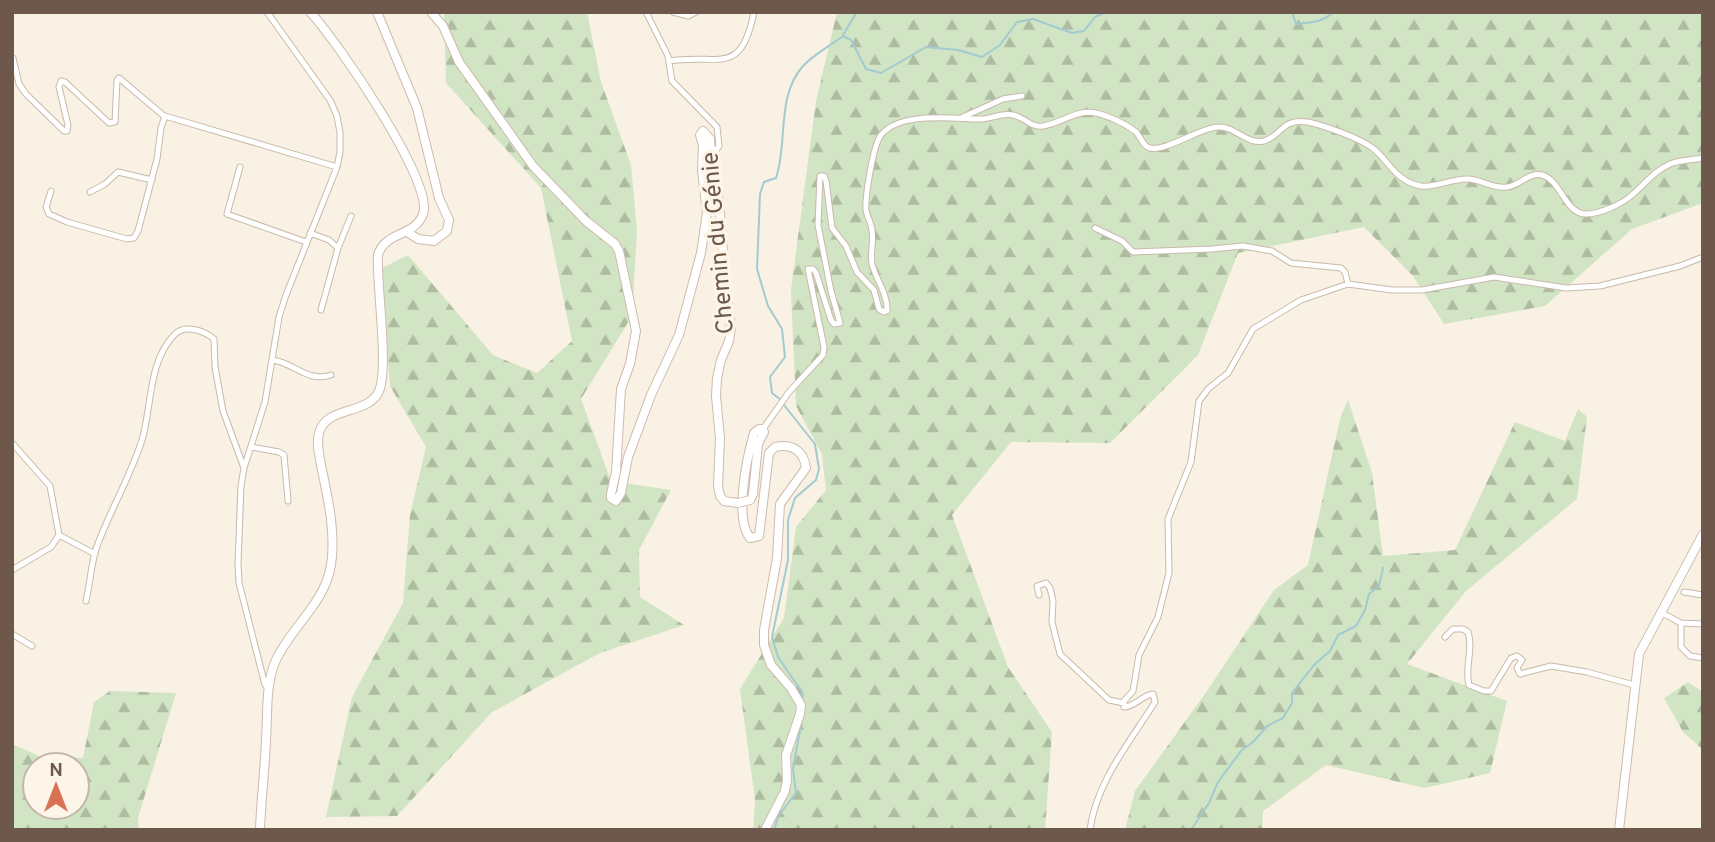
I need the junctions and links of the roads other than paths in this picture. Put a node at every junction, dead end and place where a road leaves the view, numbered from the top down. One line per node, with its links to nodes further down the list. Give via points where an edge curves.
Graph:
1 (267, 12): 17 (street, via 333,107 341,141)
2 (310, 12): 23 (street, via 384,117 421,189 425,211)
3 (377, 12): 23 (street, via 418,108 439,198 449,220 447,230 434,241)
4 (431, 12): 14 (street, Chemin du Génie, via 443,26 459,62 533,166 619,251 636,331 621,390 617,472 611,494 616,501 651,396 677,342 701,253 707,213 700,135 704,131 710,139)
5 (646, 12): 10 (street)
6 (673, 12): 7 (street, via 688,16)
7 (696, 12)
8 (754, 12): 10 (street, via 746,43 729,59)
9 (13, 58): 12 (street, via 19,85 64,131 68,125 61,80 109,124 115,122 119,78)
10 (669, 61): 14 (street, via 672,81 717,127 719,146)
11 (1022, 96): 13 (street, via 1003,99)
12 (164, 116): 17 (street); 18 (street)
13 (963, 117): 15 (street, Chemin du Génie, via 1016,115 1040,127 1076,114 1098,114 1125,125 1153,149 1218,127 1263,141 1289,123 1304,122 1365,144 1407,182 1432,186 1470,179 1508,187 1533,175 1544,176 1574,210 1585,214 1631,196 1649,177 1671,164); 32 (street, Chemin du Génie, via 899,122 876,142 866,210 872,228 872,263 888,308 884,312 832,228 825,177 819,177 818,225 841,320 837,325 831,320 816,273 808,269 823,355)
14 (711, 157): 32 (street, Chemin du Génie, bridge, via 722,237 721,283 731,328 716,396 718,486 724,501 750,500)
15 (1703, 158)
16 (240, 167): 25 (street, via 227,214)
17 (337, 167): 24 (street)
18 (152, 180): 19 (street, via 138,231 127,239 48,214); 20 (street, via 118,172)
19 (51, 191)
20 (90, 191)
21 (351, 216): 26 (street)
22 (1095, 228): 28 (street, via 1132,251 1243,246 1272,251 1291,262 1340,268)
23 (407, 232): 53 (street, via 385,242 378,255 382,361 378,393 367,404 330,418 320,430 333,545 330,573 315,604 275,661)
24 (310, 233): 25 (street); 26 (street)
25 (306, 242): 30 (street, via 279,317)
26 (338, 248): 29 (street)
27 (1703, 257): 28 (street, via 1600,286 1566,288 1494,277 1422,290)
28 (1348, 285): 54 (street, via 1286,307 1253,329 1228,373 1199,401 1191,462 1168,519 1169,573 1158,617 1139,655 1133,691)
29 (321, 310)
30 (273, 360): 31 (street, via 306,375); 34 (street)
31 (331, 375)
32 (763, 429): 56 (street, via 754,433 745,476 743,515 750,538 759,536 769,453 775,447 793,447 802,454 806,468 780,504 777,558 764,630 771,665 801,705 786,755 785,791)
33 (12, 443): 38 (street, via 50,486)
34 (251, 447): 35 (street); 36 (street, via 284,455)
35 (244, 468): 39 (street, via 223,411 214,339 197,331 179,331 158,362 142,438); 53 (street, via 239,583 265,685)
36 (288, 500)
37 (1703, 534): 45 (street)
38 (60, 535): 39 (street); 40 (street, via 51,547)
39 (95, 554): 44 (street)
40 (12, 570)
41 (1684, 592): 43 (street)
42 (1039, 595): 54 (street, via 1037,586 1046,583 1060,654 1110,700)
43 (1703, 595)
44 (86, 601)
45 (1660, 612): 46 (street); 52 (street, via 1642,646)
46 (1681, 623): 47 (street); 51 (street, via 1681,647 1690,656)
47 (1703, 624)
48 (12, 634): 50 (street)
49 (1445, 637): 52 (street, via 1453,629 1468,632 1467,678 1469,685 1484,691 1491,691 1511,657 1517,656 1522,660 1517,668 1520,674 1550,666)
50 (32, 646)
51 (1703, 658)
52 (1634, 685): 58 (street)
53 (270, 687): 55 (street)
54 (1124, 703): 57 (street, via 1128,707 1149,695 1156,698 1101,788)
55 (261, 830)
56 (765, 830)
57 (1090, 830)
58 (1619, 830)

